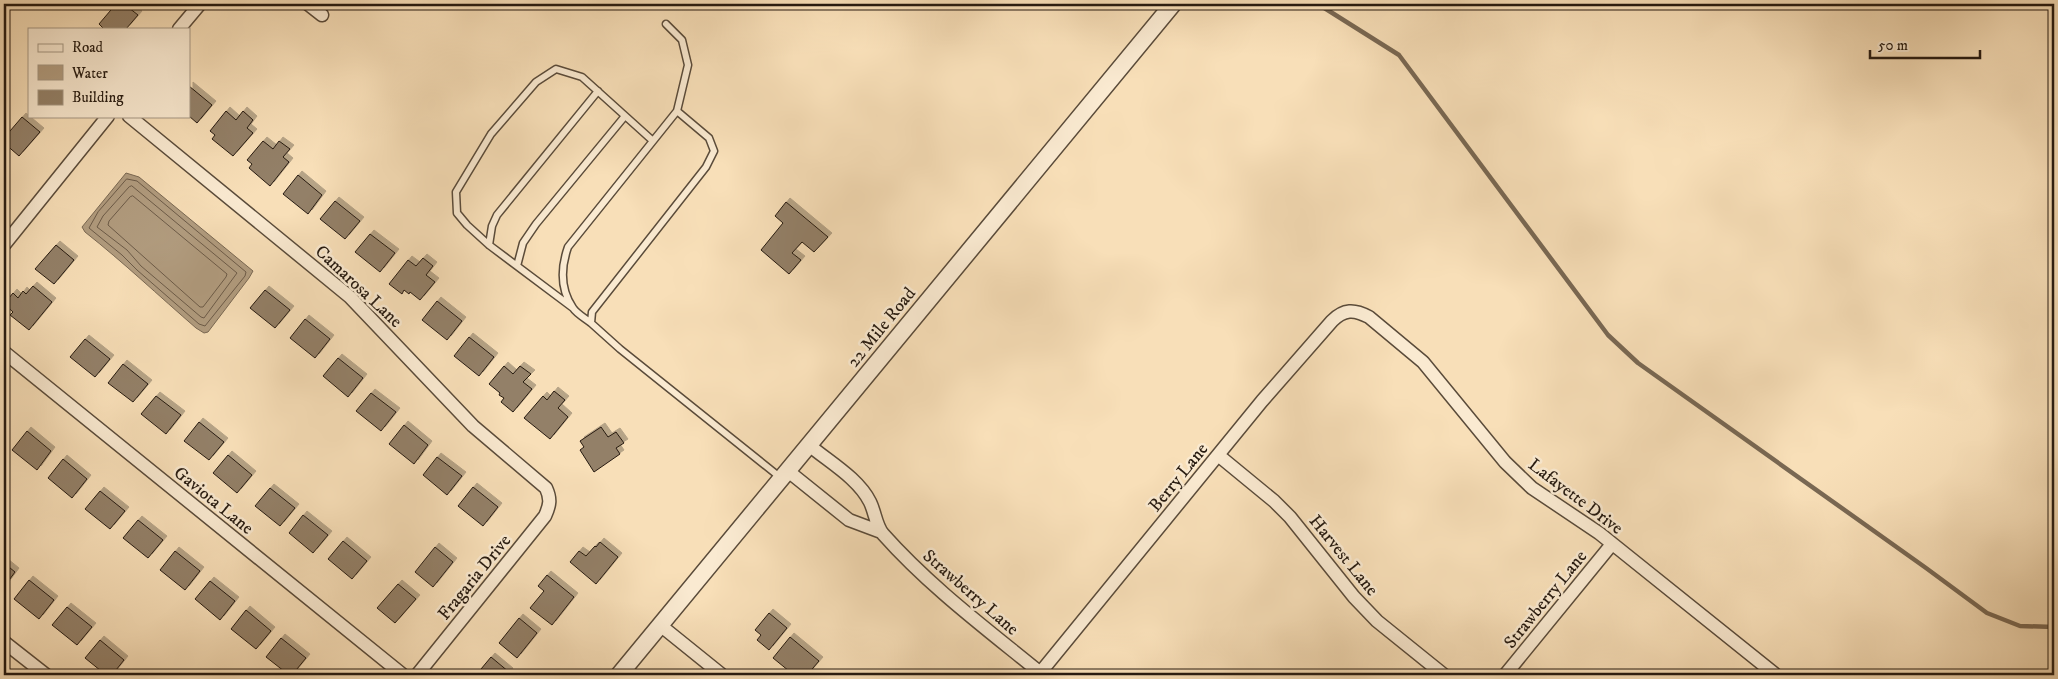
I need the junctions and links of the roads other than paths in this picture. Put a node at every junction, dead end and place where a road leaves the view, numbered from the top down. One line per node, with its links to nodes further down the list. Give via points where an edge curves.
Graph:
1 (200, 4): 6 (street)
2 (308, 4): 4 (street)
3 (1173, 4): 20 (street, 22 Mile Road)
4 (322, 15)
5 (666, 24): 8 (lane, via 682,40 688,66)
6 (180, 28)
7 (598, 91): 9 (lane); 14 (lane, via 497,214); 14 (lane, via 582,77 556,69 536,82 491,134 456,192 457,213)
8 (677, 110): 12 (lane); 18 (lane, via 710,138 714,151 706,167 592,312)
9 (625, 116): 12 (lane); 15 (lane, via 536,224 523,243)
10 (106, 118): 13 (street)
11 (131, 118): 23 (street, Camarosa Lane, via 350,297 462,416 539,481)
12 (653, 141): 16 (lane, via 568,247 562,279)
13 (4, 245)
14 (489, 245): 15 (lane)
15 (517, 266): 16 (lane)
16 (573, 308): 18 (lane)
17 (1350, 310): 21 (street, Berry Lane, via 1332,321); 25 (street, Lafayette Drive, via 1369,317 1423,362 1519,476)
18 (591, 323): 22 (lane, via 620,349)
19 (4, 352): 31 (street, Gaviota Lane)
20 (809, 445): 22 (street, 22 Mile Road); 24 (street, Strawberry Lane, via 858,487 870,502)
21 (1218, 455): 28 (street, Berry Lane); 35 (street, Harvest Lane, via 1290,517 1377,621)
22 (785, 474): 24 (street, Strawberry Lane, via 848,520); 26 (street, 22 Mile Road)
23 (550, 497): 32 (street, Fragaria Drive, via 545,516)
24 (881, 532): 28 (street, Strawberry Lane, via 927,579)
25 (1612, 544): 29 (street, Lafayette Drive); 36 (street, Strawberry Lane)
26 (660, 625): 33 (street, 22 Mile Road); 34 (street)
27 (4, 642): 30 (street)
28 (1041, 674)
29 (1772, 674)
30 (46, 675)
31 (403, 675)
32 (417, 675)
33 (619, 675)
34 (722, 675)
35 (1444, 675)
36 (1505, 675)

